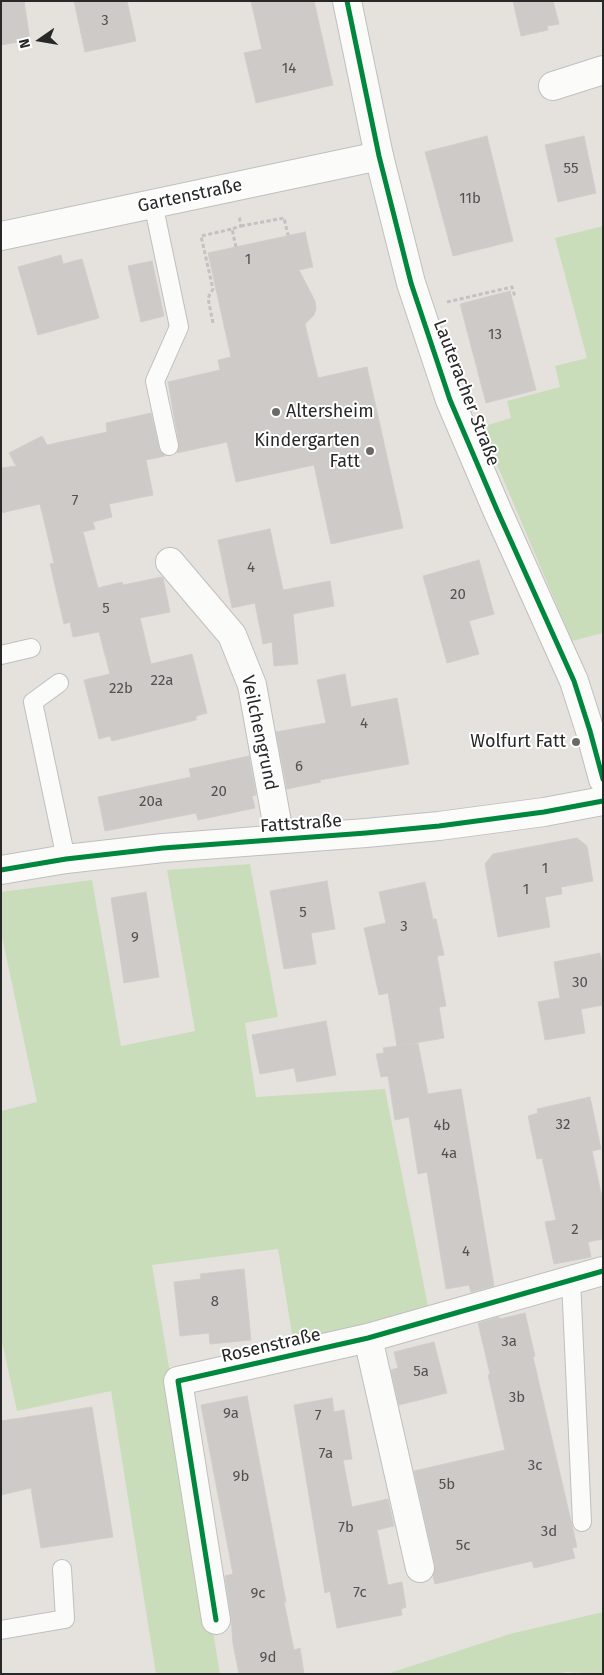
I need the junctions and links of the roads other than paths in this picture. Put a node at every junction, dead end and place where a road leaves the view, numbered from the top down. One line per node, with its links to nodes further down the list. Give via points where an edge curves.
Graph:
1 (347, 1): 4 (street, Lauteracher Straße)
2 (603, 70): 3 (street)
3 (553, 86)
4 (382, 143): 5 (street, Gartenstraße); 12 (street, Lauteracher Straße, via 412,284 450,400 574,681)
5 (153, 203): 6 (street, Gartenstraße); 7 (lane, via 164,286 179,327 155,380)
6 (1, 236)
7 (169, 446)
8 (170, 562): 14 (street, Veilchengrund, via 232,635 252,685)
9 (31, 648): 10 (lane)
10 (1, 655)
11 (59, 683): 15 (lane, via 34,702)
12 (603, 779)
13 (603, 801): 14 (street, Fattstraße, via 438,826)
14 (280, 839): 15 (street, Fattstraße)
15 (66, 859): 16 (street, Fattstraße)
16 (1, 870)
17 (603, 1271): 18 (street, Rosenstraße)
18 (571, 1280): 19 (street, Rosenstraße); 20 (lane)
19 (368, 1338): 21 (street); 23 (street, Rosenstraße, via 178,1381)
20 (582, 1522)
21 (420, 1568)
22 (62, 1569): 24 (lane, via 65,1618)
23 (216, 1620)
24 (1, 1630)

